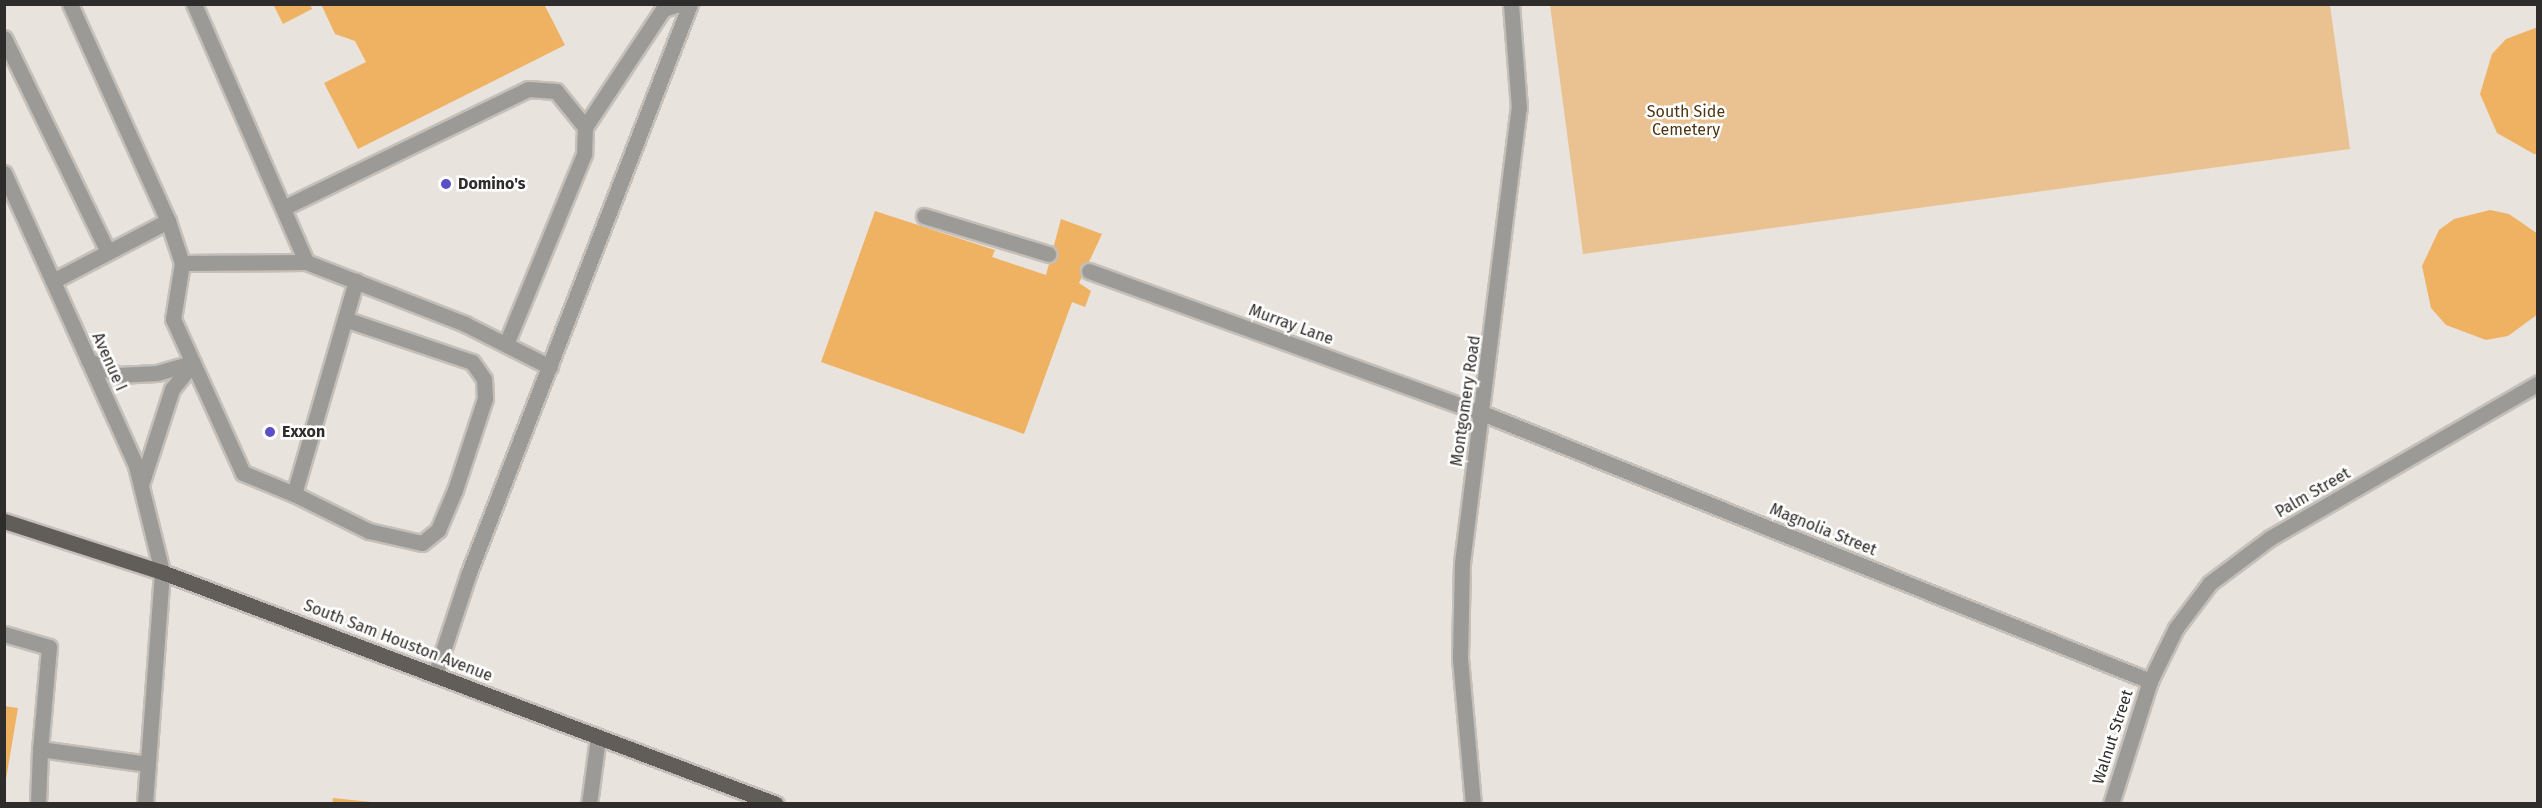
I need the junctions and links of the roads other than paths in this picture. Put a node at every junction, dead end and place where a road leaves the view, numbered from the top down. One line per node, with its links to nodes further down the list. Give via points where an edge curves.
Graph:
1 (70, 4): 11 (street)
2 (194, 4): 9 (street)
3 (679, 4): 7 (street, via 663,9)
4 (690, 4): 23 (street)
5 (1511, 4): 25 (street, Montgomery Road, via 1519,108)
6 (4, 38): 12 (street)
7 (585, 127): 9 (street, via 556,90 528,89); 20 (street, via 584,154)
8 (4, 173): 17 (street, Avenue I)
9 (283, 208): 14 (street)
10 (924, 216): 13 (street)
11 (168, 220): 12 (street); 15 (street)
12 (108, 252): 17 (street)
13 (1048, 254)
14 (306, 261): 15 (street); 18 (street)
15 (182, 263): 22 (street, via 173,319)
16 (1089, 271): 25 (street, Murray Lane)
17 (52, 281): 21 (street, Avenue I)
18 (356, 281): 19 (street); 20 (street)
19 (345, 320): 27 (street); 27 (street, via 472,362 484,379 485,398 438,530 422,543 369,531)
20 (506, 344): 23 (street)
21 (88, 360): 22 (street, via 118,375 157,373); 26 (street, Avenue I)
22 (193, 363): 26 (street, via 171,389); 27 (street, via 243,473)
23 (550, 367): 31 (street)
24 (2538, 383): 32 (street, Palm Street, via 2270,538 2210,583 2176,628)
25 (1482, 413): 32 (street, Magnolia Street); 40 (street, Montgomery Road, via 1462,564 1460,658)
26 (141, 485): 29 (street, Avenue I)
27 (294, 494)
28 (4, 521): 29 (main road, South Sam Houston Avenue)
29 (162, 572): 31 (main road, South Sam Houston Avenue); 35 (street, Avenue I)
30 (4, 634): 34 (street, via 49,647)
31 (435, 675): 33 (main road, South Sam Houston Avenue)
32 (2150, 681): 41 (street, Walnut Street)
33 (598, 737): 38 (street); 39 (main road, South Sam Houston Avenue)
34 (40, 749): 35 (street); 36 (street)
35 (148, 764): 37 (street, Avenue I)
36 (38, 804)
37 (145, 804)
38 (589, 804)
39 (776, 804)
40 (1473, 804)
41 (2110, 804)

